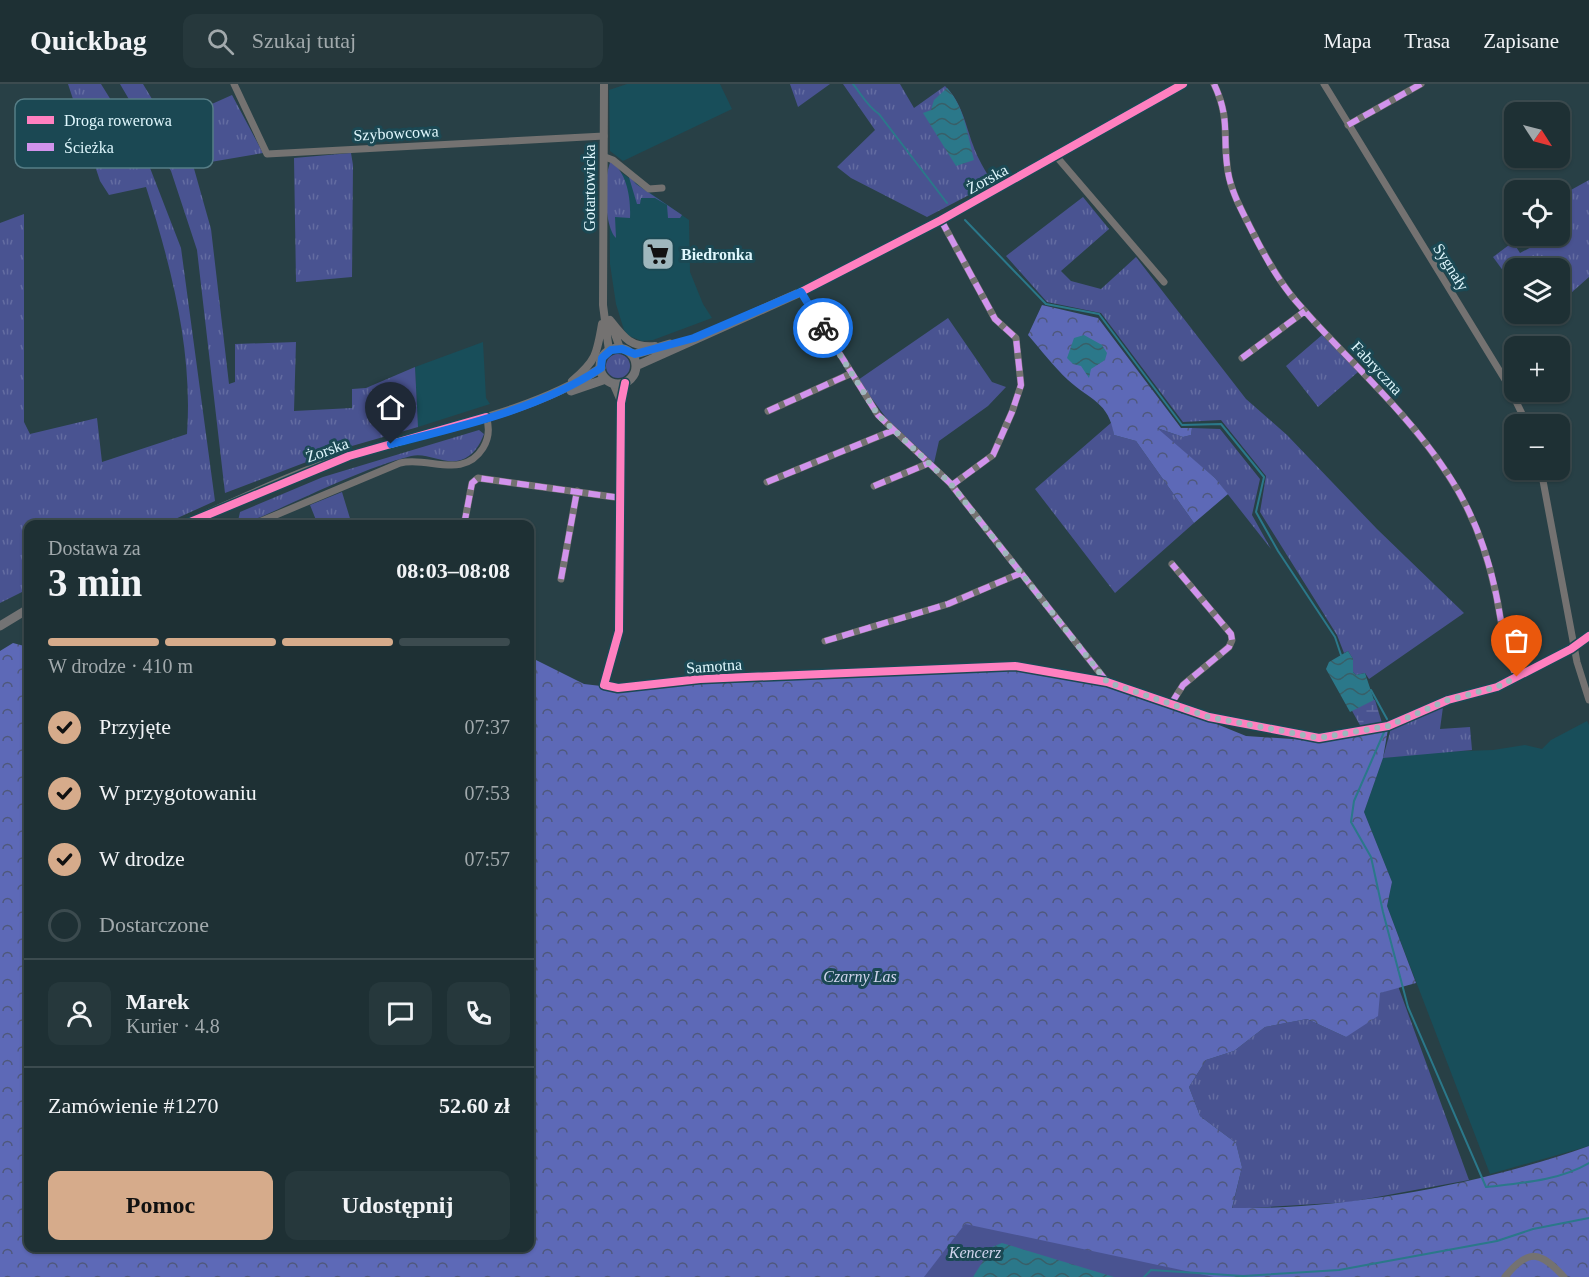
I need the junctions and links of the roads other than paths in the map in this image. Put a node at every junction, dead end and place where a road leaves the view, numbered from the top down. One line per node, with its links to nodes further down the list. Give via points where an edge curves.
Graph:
1 (234, 84): 8 (street, Szybowcowa, via 267,154)
2 (604, 84): 8 (street, Gotartowicka)
3 (1183, 84): 9 (main road, Żorska)
4 (1214, 84): 15 (street, Fabryczna, via 1226,110 1228,169 1234,195 1284,286)
5 (1323, 84): 7 (street, Sygnały)
6 (1421, 84): 7 (street)
7 (1348, 125): 32 (street, Sygnały, via 1502,375)
8 (604, 136): 10 (street, Gotartowicka)
9 (1056, 156): 12 (main road, Żorska); 13 (street)
10 (605, 157): 11 (street, via 649,189); 16 (street, Gotartowicka)
11 (662, 188)
12 (941, 220): 14 (main road, Żorska); 38 (street, via 995,319 1016,338 1021,385 993,455)
13 (1164, 282)
14 (801, 292): 17 (main road, Żorska); 25 (street)
15 (1305, 311): 22 (street); 53 (street, Fabryczna, via 1413,427 1458,490 1483,548 1506,649)
16 (607, 317): 18 (street, via 633,345); 19 (street, Gotartowicka); 20 (street, Gotartowicka); 28 (street, via 595,357 588,368)
17 (694, 338): 18 (main road, Żorska); 23 (main road, Żorska)
18 (668, 345): 21 (main road, Żorska)
19 (620, 348): 20 (main road); 21 (main road)
20 (609, 351): 24 (main road, via 602,358)
21 (632, 355): 23 (main road)
22 (1242, 358)
23 (636, 366): 27 (main road, via 633,378)
24 (601, 368): 26 (main road); 28 (main road, Żorska)
25 (850, 374): 31 (street); 34 (street, via 878,415)
26 (610, 381): 27 (main road); 29 (street, Samotna); 30 (main road, Żorska)
27 (625, 383): 29 (street, Samotna)
28 (561, 390): 30 (main road, Żorska)
29 (621, 403): 41 (street, Samotna)
30 (523, 405): 33 (main road, Żorska)
31 (768, 411)
32 (1522, 414)
33 (486, 417): 42 (main road, Żorska, via 349,456); 43 (street, via 486,442 468,463 400,463)
34 (894, 430): 35 (street); 37 (street)
35 (929, 464): 38 (street); 39 (street)
36 (1543, 480): 52 (street)
37 (767, 482)
38 (952, 485): 46 (street)
39 (874, 486)
40 (577, 491): 41 (street); 44 (street, via 478,478 472,483); 47 (street)
41 (621, 498): 54 (street, Samotna, via 619,631 604,685 618,688 700,679 1015,666)
42 (195, 520)
43 (263, 520)
44 (465, 520)
45 (1172, 564): 56 (street, via 1232,640 1183,686)
46 (1021, 573): 51 (street, via 948,604); 54 (street)
47 (561, 579)
48 (24, 611): 49 (main road)
49 (0, 626)
50 (1589, 636): 52 (street)
51 (825, 641)
52 (1574, 647): 53 (street); 55 (street)
53 (1517, 677): 56 (street, via 1497,687 1448,700 1388,726 1319,738 1209,717)
54 (1107, 682): 56 (street)
55 (1589, 700)
56 (1171, 704)
57 (1505, 1277): 58 (street, via 1526,1258 1539,1256 1549,1260)
58 (1564, 1277)

